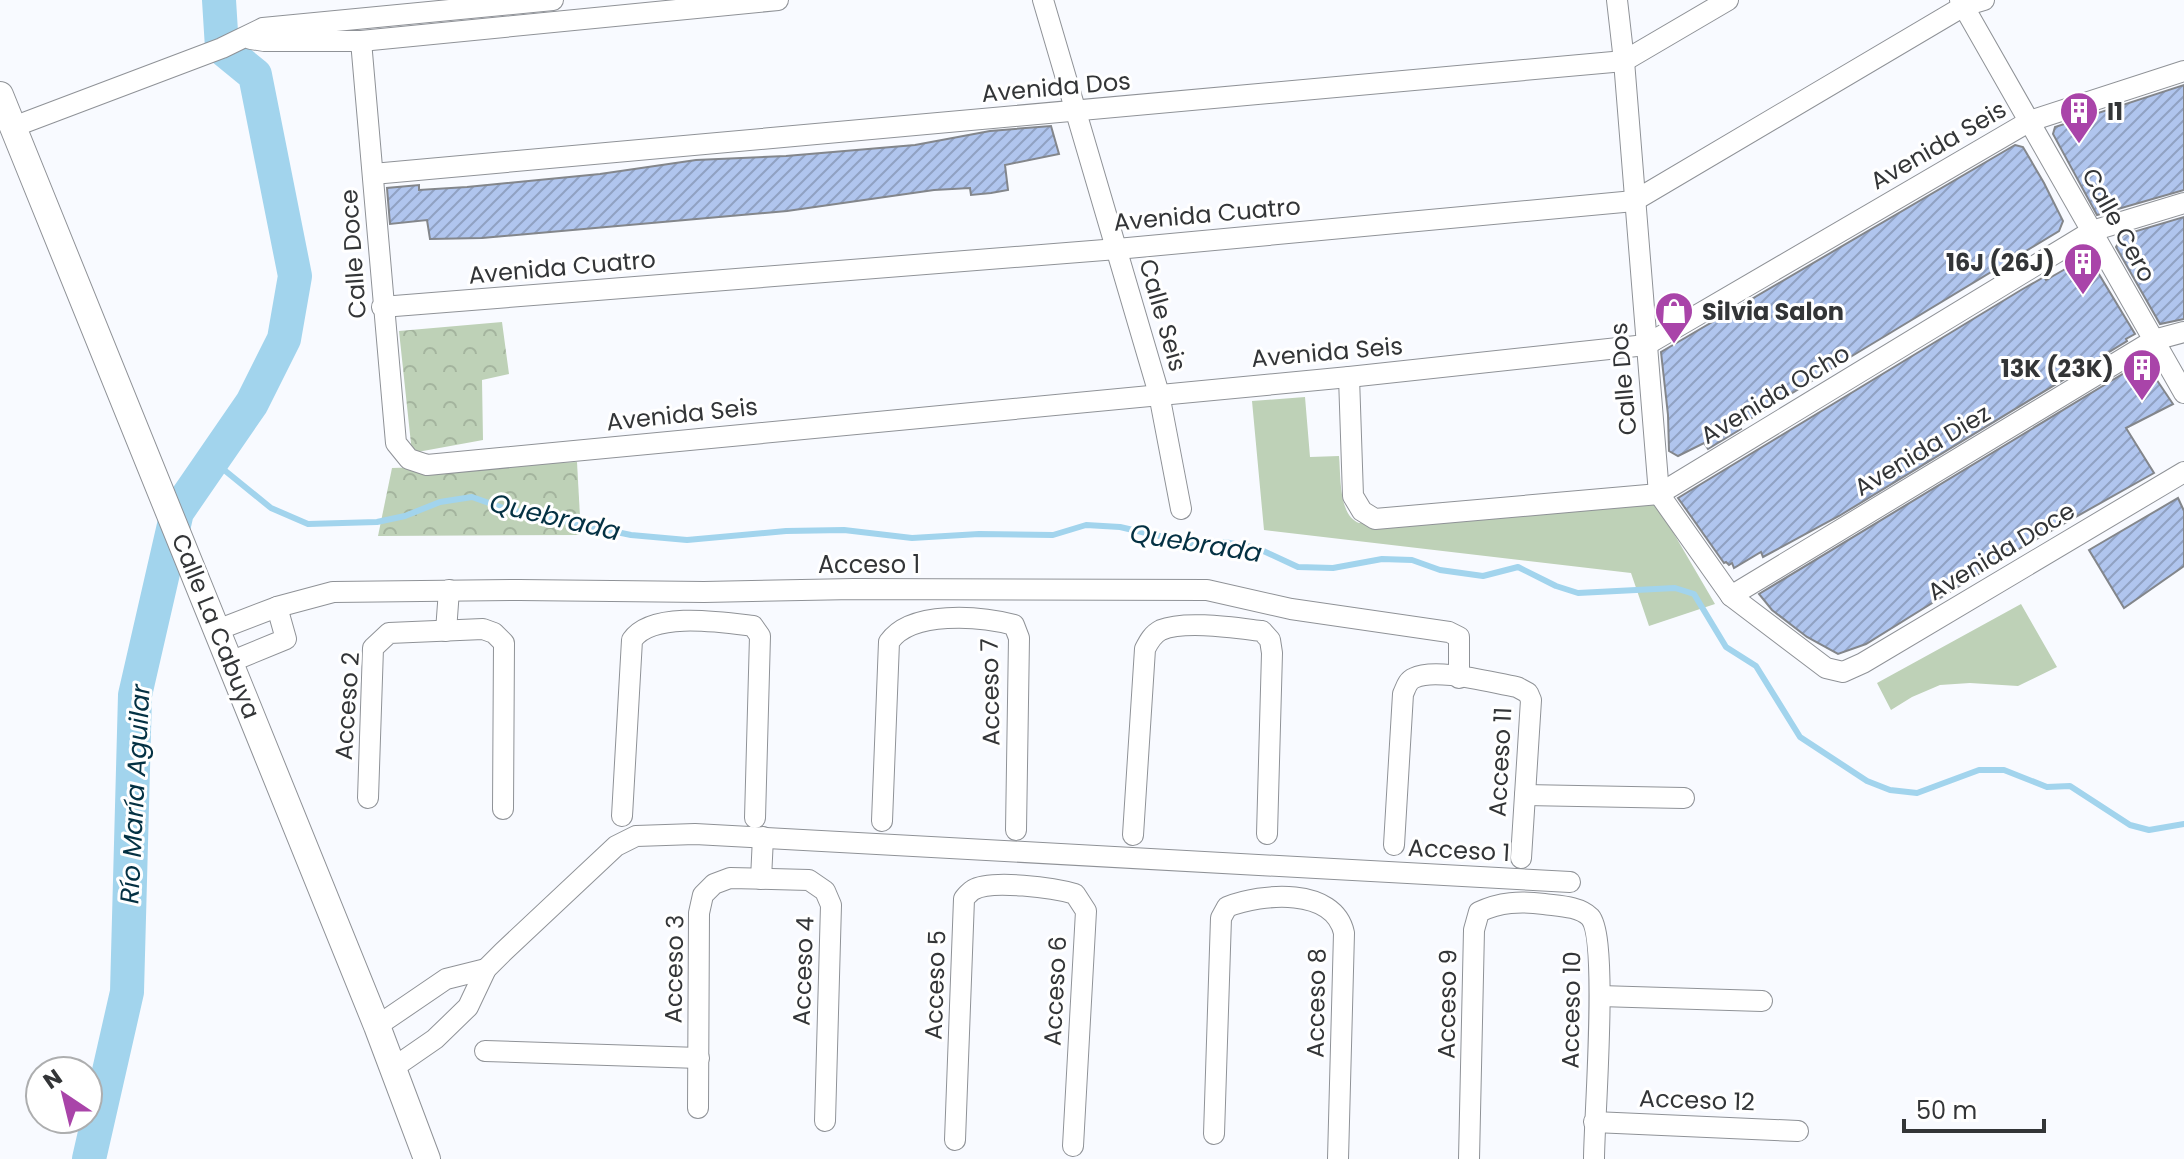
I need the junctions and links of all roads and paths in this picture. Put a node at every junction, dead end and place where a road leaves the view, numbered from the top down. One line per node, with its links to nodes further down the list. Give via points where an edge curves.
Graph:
1 (553, 0): 7 (street)
2 (778, 0): 8 (street)
3 (1043, 0): 14 (street, Calle Seis)
4 (1617, 0): 11 (street, Calle Dos)
5 (1728, 0): 11 (street, Avenida Dos)
6 (1969, 2): 15 (street, Calle Cero); 18 (street, Avenida Cuatro)
7 (471, 4): 8 (street); 9 (street, via 263,28)
8 (473, 30): 10 (street)
9 (247, 38): 10 (street); 16 (street)
10 (361, 41): 17 (street, Calle Doce)
11 (1624, 61): 14 (street, Avenida Dos); 18 (street, Calle Dos)
12 (2184, 71): 15 (street, Avenida Seis)
13 (0, 95): 16 (street, Calle La Cabuya)
14 (1077, 111): 17 (street, Avenida Dos); 21 (street, Calle Seis)
15 (2030, 121): 20 (street, Calle Cero); 25 (street, Avenida Seis)
16 (13, 127): 42 (street, Calle La Cabuya)
17 (373, 174): 22 (street, Calle Doce)
18 (1634, 201): 21 (street, Avenida Cuatro); 25 (street, Calle Dos)
19 (2184, 203): 20 (street, Avenida Ocho)
20 (2092, 231): 24 (street, Calle Cero); 31 (street, Avenida Ocho)
21 (1117, 249): 22 (street, Avenida Cuatro); 28 (street, Calle Seis)
22 (382, 307): 29 (street, Calle Doce, via 396,443)
23 (2184, 332): 24 (street, Avenida Diez)
24 (2154, 340): 27 (street, Calle Cero); 37 (street, Avenida Diez)
25 (1646, 345): 26 (street, Avenida Seis); 31 (street, Calle Dos)
26 (1349, 377): 28 (street, Avenida Seis); 31 (street, Avenida Ocho, via 1353,496 1375,519)
27 (2184, 393)
28 (1159, 394): 29 (street, Avenida Seis, via 427,465); 32 (street, Calle Seis)
29 (409, 459)
30 (2184, 472): 37 (street, Avenida Doce, via 1843,672 1826,668)
31 (1659, 494): 37 (street)
32 (1181, 509)
33 (952, 589): 35 (street, Acceso 1); 36 (street, Acceso 1); 39 (street)
34 (449, 590): 36 (street, Acceso 1); 38 (street, Acceso 1, via 333,592); 43 (street)
35 (1207, 590): 41 (street); 45 (street, Acceso 1, via 1291,609 1449,632 1459,637)
36 (704, 592): 40 (street)
37 (1731, 596)
38 (277, 607): 42 (street, Acceso 1); 44 (street, via 286,639)
39 (952, 618): 51 (street, Acceso 7, via 906,625 889,642); 53 (street, Acceso 7, via 1014,625 1019,638)
40 (704, 620): 50 (street, via 648,625 632,640); 52 (street, via 753,626 760,636)
41 (1206, 625): 54 (street, via 1262,631 1270,640); 55 (street, via 1162,629 1145,649)
42 (217, 630): 44 (street, Calle La Cabuya)
43 (446, 631): 47 (street, Acceso 2, via 389,633 373,648); 49 (street, via 483,629 504,643)
44 (230, 662): 69 (street, Calle La Cabuya)
45 (1459, 678): 46 (street, Acceso 11, via 1528,693); 56 (street, via 1432,673 1413,678 1403,694)
46 (1525, 795): 48 (street); 58 (street, Acceso 11)
47 (368, 798)
48 (1684, 798)
49 (503, 809)
50 (622, 816)
51 (882, 821)
52 (759, 828): 57 (street, Acceso 1); 60 (street); 66 (street, Acceso 1, via 636,836 616,846)
53 (1016, 830)
54 (1267, 834)
55 (1133, 835)
56 (1394, 845)
57 (1027, 851): 59 (street, Acceso 1); 63 (street)
58 (1521, 858)
59 (1279, 865): 61 (street, Acceso 1); 64 (street)
60 (761, 879): 71 (street, Acceso 3, via 730,878 703,895); 74 (street, Acceso 4, via 809,880 825,891 831,905)
61 (1539, 880): 62 (street, Acceso 1); 65 (street)
62 (1570, 882)
63 (1025, 886): 78 (street, Acceso 5, via 987,885 964,899); 79 (street, Acceso 6, via 1075,894 1086,911)
64 (1277, 898): 77 (street, via 1236,903 1221,918); 81 (street, Acceso 8, via 1319,902 1341,919)
65 (1538, 904): 67 (street, Acceso 10, via 1579,910 1590,917 1597,928); 82 (street, Acceso 9, via 1496,904 1479,912 1474,930)
66 (486, 969): 69 (street, Acceso 1, via 446,979); 72 (street, Acceso 1, via 468,1007 435,1039)
67 (1600, 996): 68 (street); 75 (street, Acceso 10)
68 (1762, 1001)
69 (377, 1026): 72 (street, Calle La Cabuya)
70 (485, 1051): 71 (street)
71 (699, 1058): 73 (street, Acceso 3)
72 (393, 1068): 80 (street, Calle La Cabuya)
73 (698, 1108)
74 (825, 1121)
75 (1594, 1122): 76 (street, Acceso 12); 83 (street, Acceso 10)
76 (1798, 1131)
77 (1214, 1134)
78 (955, 1140)
79 (1073, 1146)
80 (427, 1159)
81 (1338, 1159)
82 (1469, 1159)
83 (1594, 1159)

